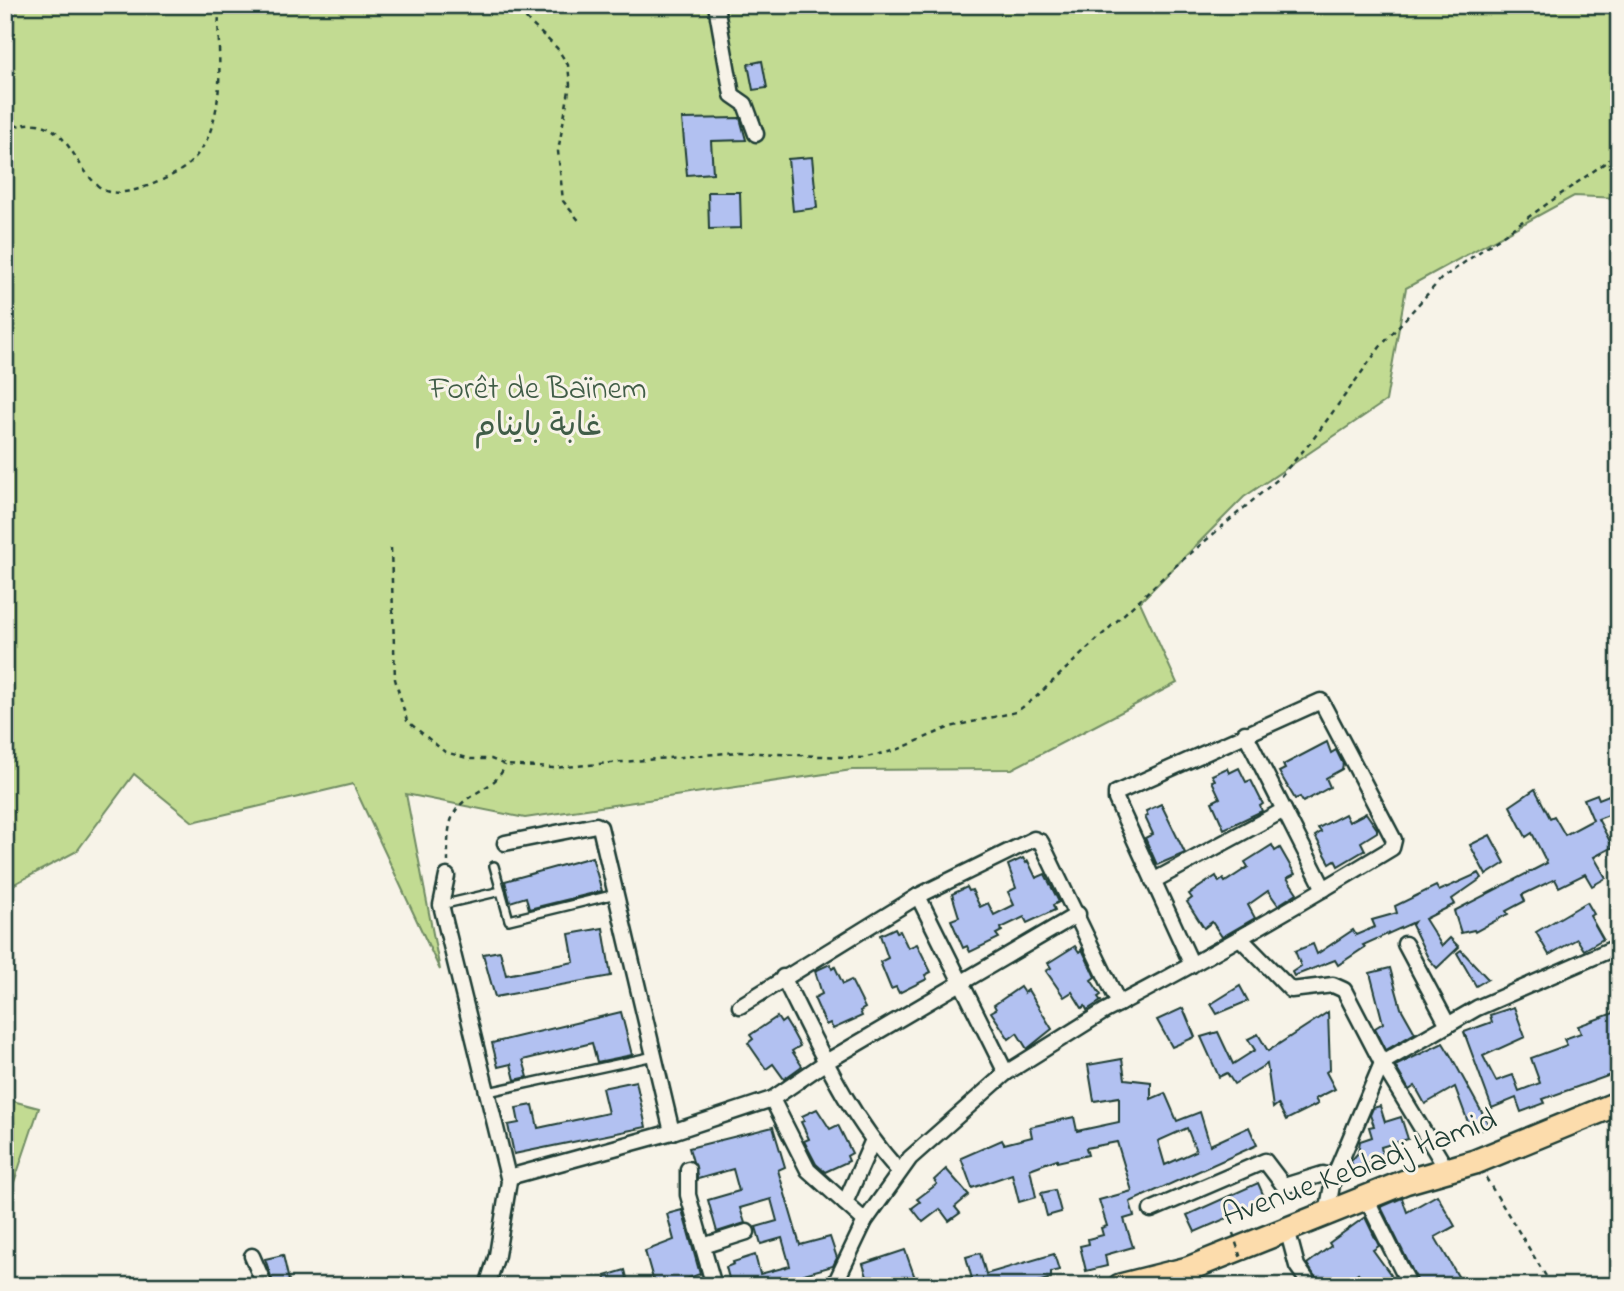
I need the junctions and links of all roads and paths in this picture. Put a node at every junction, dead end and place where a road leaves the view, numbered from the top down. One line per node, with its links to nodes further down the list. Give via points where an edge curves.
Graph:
1 (221, 5): 4 (path, via 220,88 214,120 191,163 175,175 122,194 109,193 100,188 69,145 46,127 22,123)
2 (511, 5): 7 (path, via 557,48 568,65 570,85 558,150 563,201)
3 (716, 5): 5 (street, via 732,95 746,104)
4 (5, 130)
5 (756, 134)
6 (1619, 153): 10 (path, via 1441,279 1380,348 1278,479 1016,712 950,727 897,750 862,758 738,752 553,768)
7 (581, 223)
8 (391, 548): 10 (path, via 395,679 407,721 445,752)
9 (1245, 733): 11 (street); 15 (street, via 1116,793); 16 (street, via 1317,701 1324,703 1394,840 1392,848)
10 (505, 765): 14 (path, via 502,776 464,800 453,816)
11 (1284, 810): 15 (street); 16 (street)
12 (505, 843): 18 (street, via 596,825)
13 (494, 866): 17 (lane)
14 (447, 876): 20 (street)
15 (1153, 881): 25 (street)
16 (1324, 889): 22 (street)
17 (501, 891): 18 (lane, via 509,920); 20 (lane)
18 (617, 894): 31 (street)
19 (918, 896): 21 (street, via 1034,838 1041,842); 26 (street); 27 (street)
20 (441, 905): 35 (street)
21 (1078, 914): 27 (street); 28 (street)
22 (1241, 939): 25 (street); 33 (street, via 1291,990 1333,985 1344,989)
23 (1405, 944): 30 (street)
24 (1619, 946): 30 (street, via 1478,1007)
25 (1192, 965): 28 (street)
26 (783, 977): 29 (street); 32 (street)
27 (962, 982): 32 (street); 34 (street)
28 (1119, 1004): 34 (street)
29 (740, 1006)
30 (1448, 1025): 33 (street)
31 (655, 1056): 35 (lane); 38 (street)
32 (826, 1062): 36 (street); 39 (street)
33 (1382, 1063): 42 (street); 45 (street)
34 (1006, 1073): 43 (street)
35 (488, 1092): 44 (street)
36 (772, 1099): 38 (street); 47 (street, via 807,1170)
37 (1619, 1103): 40 (main road, Avenue Kebladj Hamid)
38 (673, 1132): 44 (street)
39 (872, 1142): 43 (street); 47 (street)
40 (1475, 1162): 42 (main road, Avenue Kebladj Hamid); 65 (path)
41 (688, 1169): 54 (street, via 688,1195)
42 (1447, 1170): 46 (main road, Avenue Kebladj Hamid)
43 (899, 1171): 50 (street)
44 (509, 1177): 59 (street, via 497,1255)
45 (1333, 1178): 48 (street, via 1323,1174 1284,1186 1265,1161); 49 (street)
46 (1366, 1198): 49 (main road, Avenue Kebladj Hamid); 64 (street)
47 (845, 1203): 50 (street)
48 (1151, 1210)
49 (1327, 1214): 51 (main road, Avenue Kebladj Hamid)
50 (865, 1221): 61 (street)
51 (1287, 1229): 57 (main road, Avenue Kebladj Hamid); 63 (street, via 1297,1266)
52 (747, 1232): 54 (street)
53 (1233, 1233): 56 (path, bridge)
54 (703, 1246): 60 (street)
55 (252, 1256): 58 (street)
56 (1242, 1262)
57 (1190, 1277): 62 (main road, Avenue Kebladj Hamid)
58 (265, 1286)
59 (487, 1286)
60 (714, 1286)
61 (834, 1286)
62 (1120, 1286)
63 (1311, 1286)
64 (1410, 1286)
65 (1552, 1286)

